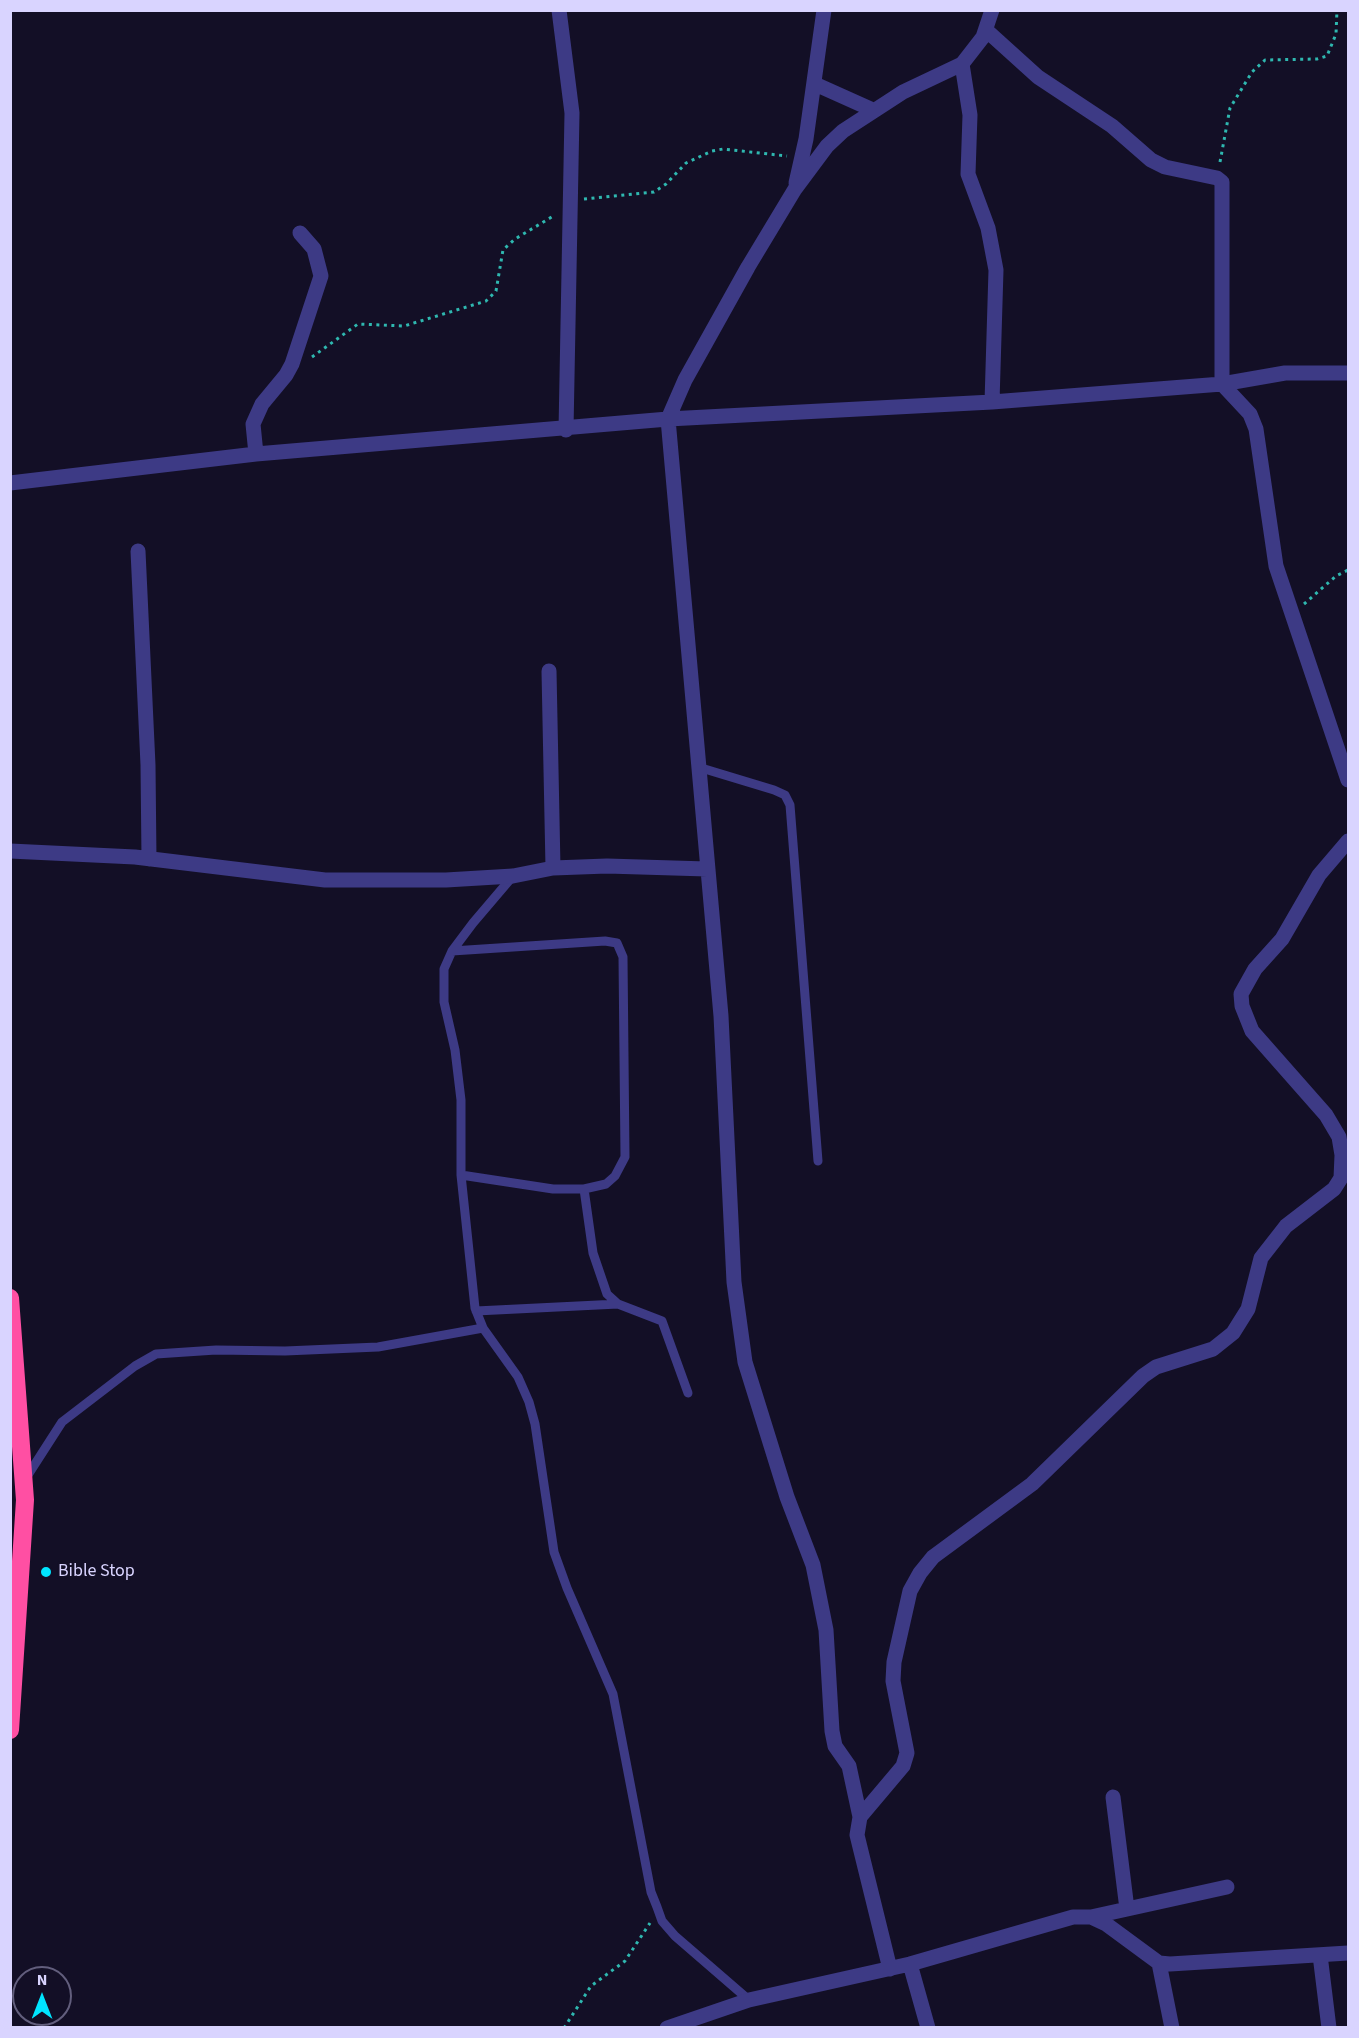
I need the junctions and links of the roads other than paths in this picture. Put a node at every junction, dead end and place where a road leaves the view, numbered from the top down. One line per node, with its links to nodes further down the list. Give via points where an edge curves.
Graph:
1 (559, 10): 14 (street, via 572,113)
2 (824, 10): 6 (street)
3 (992, 10): 4 (street)
4 (986, 30): 5 (street); 11 (street, via 1038,77 1112,126 1151,160 1222,182)
5 (962, 64): 7 (street); 12 (street, via 970,115 968,174 988,228 996,270)
6 (815, 84): 7 (street); 8 (street)
7 (873, 110): 8 (street, via 835,137)
8 (795, 189): 13 (street, via 697,355)
9 (300, 233): 15 (street, via 314,249 321,276 292,364 253,423)
10 (1348, 373): 11 (street, via 1285,373)
11 (1222, 384): 12 (street); 20 (street, via 1250,414 1256,429 1276,566)
12 (992, 402): 13 (street)
13 (668, 419): 14 (street); 19 (street)
14 (566, 430): 15 (street)
15 (256, 454): 16 (street)
16 (10, 483)
17 (138, 551): 23 (street)
18 (549, 671): 24 (street)
19 (698, 767): 25 (street); 28 (lane, via 774,790 785,795 790,805)
20 (1348, 780)
21 (1348, 841): 39 (street, via 1319,875 1286,932 1255,969 1241,994 1252,1030 1326,1115 1339,1137 1341,1178 1334,1189 1286,1226 1261,1258 1248,1310 1233,1333 1213,1349 1156,1367 1143,1376 1032,1484 933,1557 920,1573 910,1591 894,1671 907,1752 903,1766)
22 (10, 851): 23 (street)
23 (149, 859): 26 (street, via 326,880)
24 (553, 868): 25 (street); 26 (street)
25 (707, 869): 39 (street, via 721,1016 734,1282 746,1362 787,1497 813,1564 826,1630 832,1731 835,1746 849,1766)
26 (513, 876): 27 (lane)
27 (452, 951): 29 (lane, via 443,984 461,1100); 30 (lane, via 581,941 617,943 623,957 625,1157 606,1184)
28 (818, 1161)
29 (461, 1175): 30 (lane, via 553,1189); 33 (lane)
30 (584, 1189): 32 (lane, via 600,1278 607,1294)
31 (10, 1298): 36 (highway)
32 (618, 1304): 33 (lane); 35 (lane, via 662,1321)
33 (476, 1311): 34 (lane)
34 (483, 1328): 36 (lane, via 378,1347 156,1354 62,1422); 48 (lane, via 518,1377 529,1402 554,1552 614,1694 651,1892 662,1921)
35 (688, 1394)
36 (24, 1483): 37 (highway)
37 (10, 1730)
38 (1113, 1797): 41 (street)
39 (860, 1817): 47 (street, via 858,1847)
40 (1227, 1887): 41 (street)
41 (1127, 1909): 42 (street)
42 (1091, 1917): 45 (street); 46 (street, via 1053,1921)
43 (1348, 1953): 44 (street)
44 (1320, 1955): 45 (street); 52 (street)
45 (1159, 1963): 51 (street)
46 (910, 1964): 47 (street); 50 (street)
47 (890, 1969): 48 (street)
48 (749, 2000): 49 (street)
49 (667, 2028)
50 (928, 2028)
51 (1172, 2028)
52 (1329, 2028)

